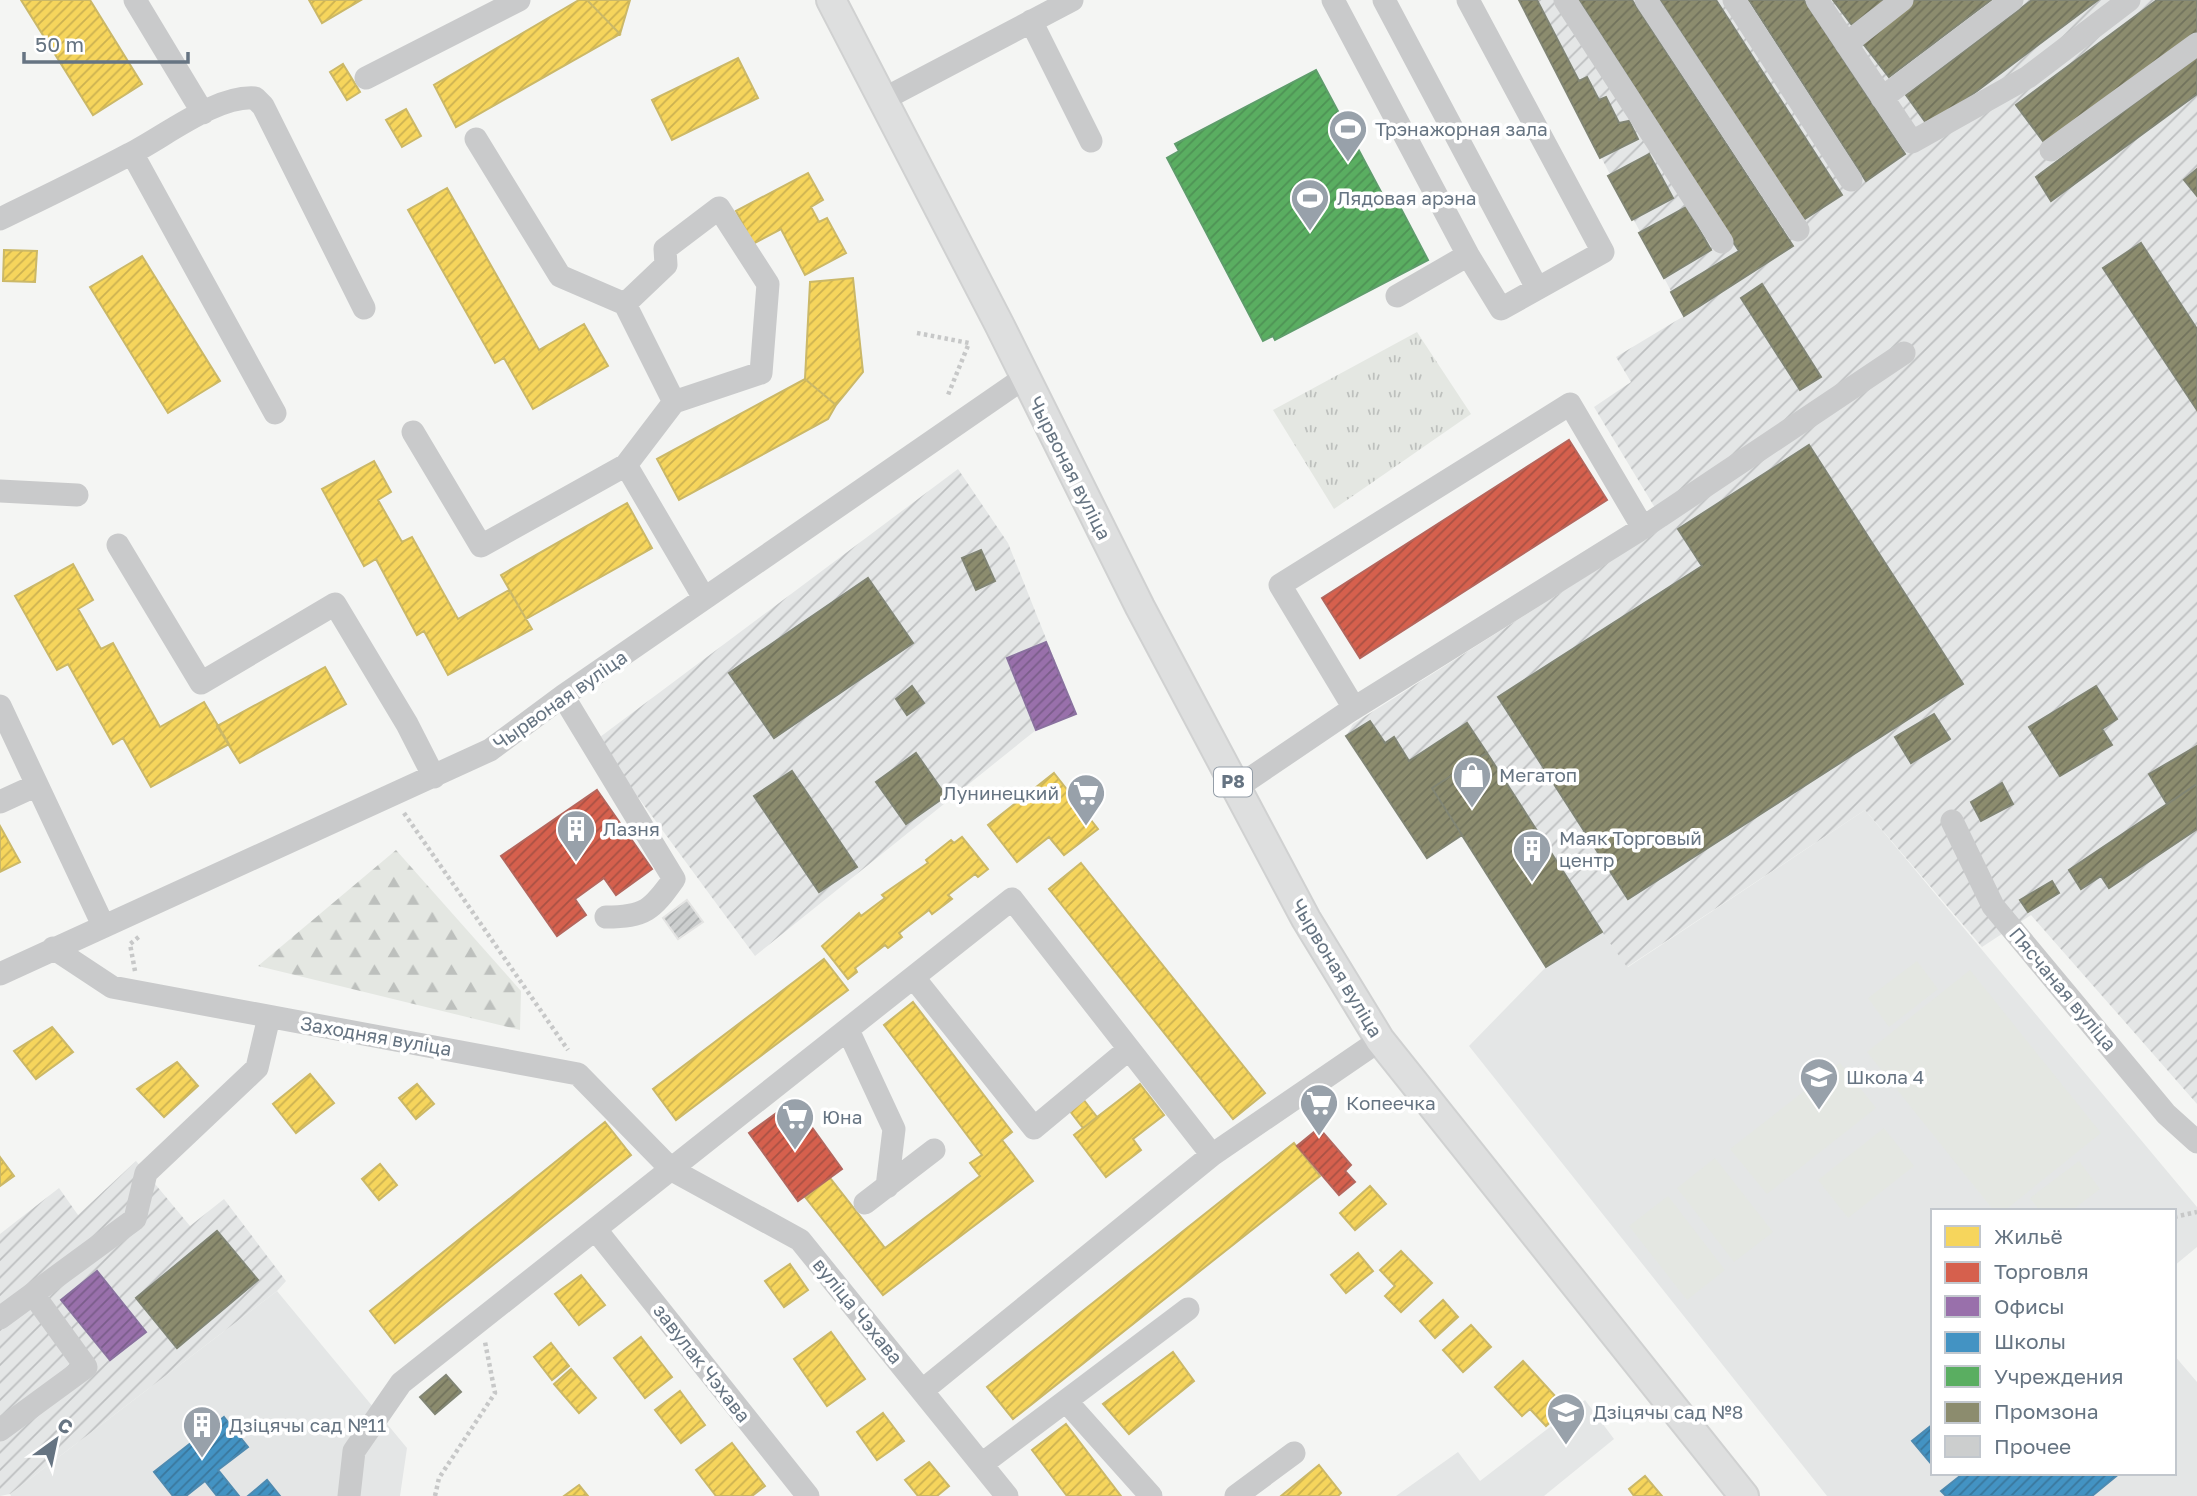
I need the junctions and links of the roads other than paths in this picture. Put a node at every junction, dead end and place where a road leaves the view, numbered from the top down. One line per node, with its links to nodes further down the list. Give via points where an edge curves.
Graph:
1 (135, 0): 21 (street)
2 (519, 0): 18 (street)
3 (831, 0): 20 (main road, Чырвоная вуліца / Р8)
4 (1072, 0): 15 (street)
5 (1333, 0): 30 (street)
6 (1384, 0): 31 (street)
7 (1468, 0): 31 (street, via 1603,252)
8 (1565, 0): 29 (street)
9 (1646, 0): 28 (street)
10 (1734, 0): 26 (street)
11 (1817, 0): 16 (street)
12 (1902, 0): 16 (street)
13 (2012, 0): 19 (street)
14 (2129, 0): 19 (street, via 2028,77 1912,142)
15 (1031, 21): 20 (street); 23 (street)
16 (1846, 44): 19 (street)
17 (2197, 44): 24 (street)
18 (366, 78)
19 (1882, 98)
20 (882, 100): 36 (main road, Чырвоная вуліца / Р8)
21 (204, 113): 25 (street); 34 (street, via 244,97 255,98 262,106)
22 (476, 139): 33 (street, via 560,276)
23 (1091, 141)
24 (2051, 150)
25 (132, 153): 27 (street); 38 (street)
26 (1851, 180)
27 (0, 219)
28 (1798, 230)
29 (1722, 243)
30 (1468, 255): 31 (street, via 1501,309); 32 (street)
31 (1537, 288)
32 (1397, 296)
33 (625, 304): 37 (street); 37 (street, via 666,265 665,248 719,208 768,284 761,373)
34 (365, 308)
35 (1904, 352): 43 (street)
36 (1024, 378): 45 (street, Чырвоная вуліца); 51 (main road, Чырвоная вуліца / Р8)
37 (674, 402): 40 (street)
38 (275, 413)
39 (413, 432): 40 (street, via 481,546)
40 (626, 465): 45 (street)
41 (0, 491): 42 (street)
42 (77, 495)
43 (1643, 528): 48 (street); 48 (street, via 1570,404 1280,585)
44 (118, 545): 49 (street, via 201,683 335,604)
45 (704, 598): 46 (street, Чырвоная вуліца)
46 (563, 696): 49 (street, Чырвоная вуліца, via 489,750); 54 (street, via 674,879 652,909 629,917)
47 (0, 706): 50 (street)
48 (1354, 708): 51 (street)
49 (434, 777): 55 (street, Чырвоная вуліца)
50 (37, 785): 52 (street); 55 (street)
51 (1236, 788): 61 (main road, Чырвоная вуліца / Р8, via 1306,919)
52 (0, 802)
53 (1952, 821): 63 (street, Пясчаная вуліца, via 1993,906 2166,1114)
54 (606, 917)
55 (103, 925): 56 (street, Чырвоная вуліца)
56 (53, 948): 57 (street, Чырвоная вуліца); 59 (street, Заходняя вуліца, via 112,988)
57 (0, 974)
58 (914, 978): 60 (street); 62 (street, via 1012,900); 62 (street, via 1034,1128)
59 (269, 1017): 66 (street, Заходняя вуліца, via 578,1074); 70 (street, via 257,1068 146,1173 135,1219)
60 (848, 1030): 66 (street); 67 (street, via 894,1129)
61 (1380, 1040): 65 (street); 83 (main road, Чырвоная вуліца / Р8)
62 (1129, 1049): 65 (street)
63 (2197, 1142)
64 (934, 1150): 67 (street)
65 (1212, 1155): 73 (street)
66 (672, 1170): 69 (street); 73 (street, вуліца Чэхава, via 800,1240)
67 (887, 1187): 68 (street)
68 (865, 1203)
69 (596, 1230): 78 (street, завулак Чэхава); 79 (street, via 401,1384 354,1451)
70 (33, 1294): 72 (street); 75 (street, via 86,1367)
71 (1188, 1309): 74 (street)
72 (0, 1318)
73 (923, 1390): 77 (street, вуліца Чэхава)
74 (1066, 1401): 77 (street); 81 (street)
75 (0, 1430)
76 (1294, 1453): 82 (street)
77 (982, 1464): 80 (street, вуліца Чэхава)
78 (800, 1493)
79 (349, 1496)
80 (1007, 1496)
81 (1151, 1496)
82 (1236, 1496)
83 (1744, 1496)

